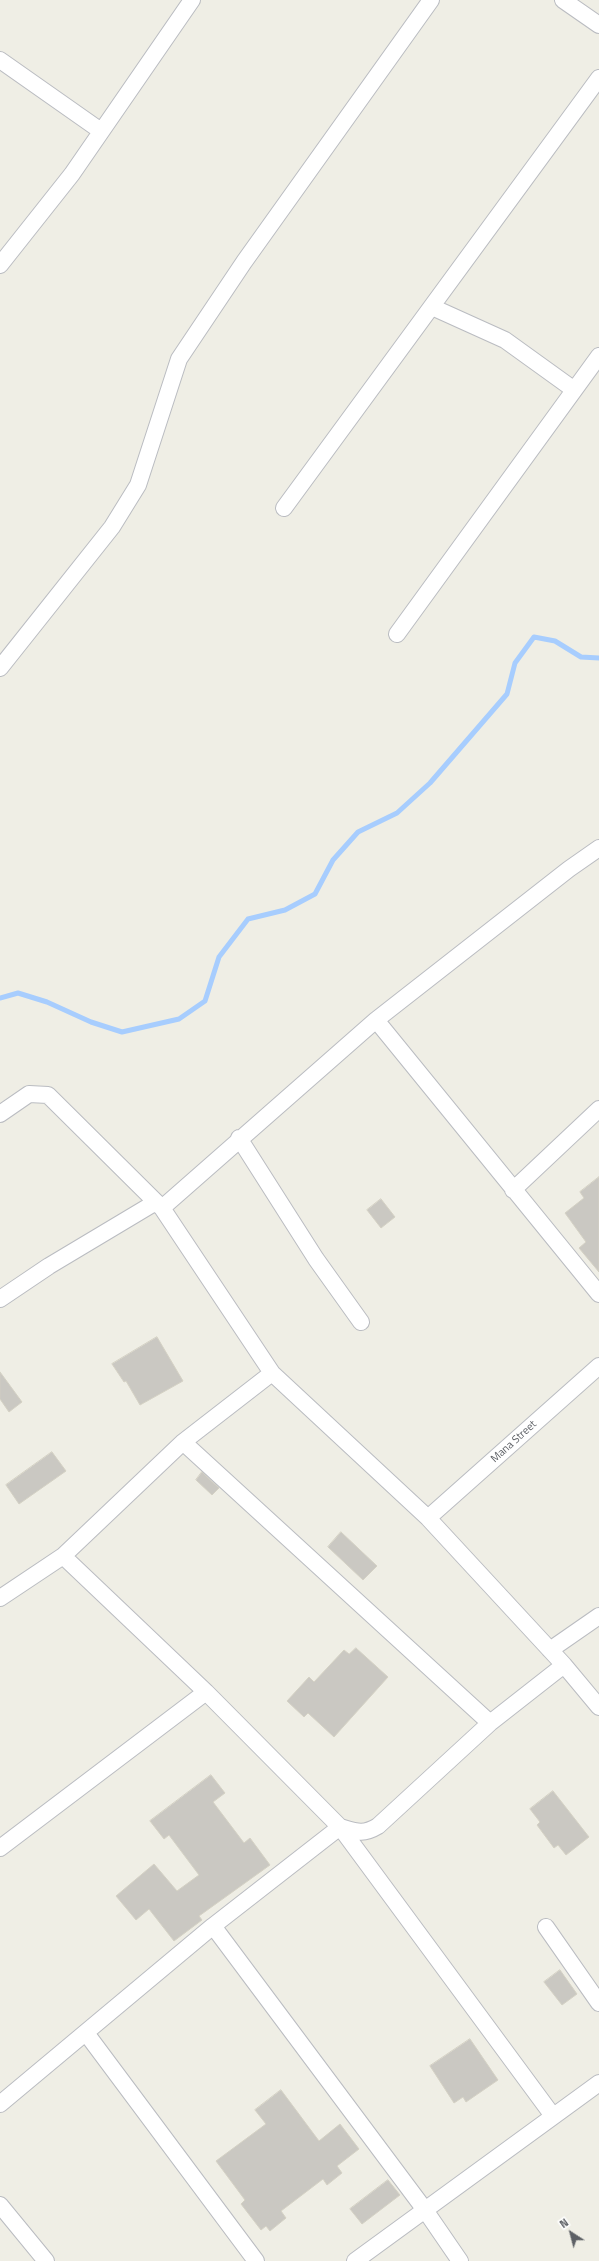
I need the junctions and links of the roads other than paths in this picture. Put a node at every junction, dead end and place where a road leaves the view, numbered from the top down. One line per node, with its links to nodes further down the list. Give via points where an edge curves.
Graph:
1 (192, 0): 7 (street)
2 (431, 0): 14 (street, via 244,262 179,359 138,485 112,528)
3 (563, 0): 4 (street)
4 (599, 25)
5 (0, 60): 7 (street)
6 (599, 78): 9 (street)
7 (101, 131): 8 (street, via 72,174)
8 (0, 265)
9 (432, 307): 11 (street, via 505,340); 12 (street)
10 (599, 356): 11 (street)
11 (574, 389): 13 (street)
12 (284, 508)
13 (398, 634)
14 (0, 668)
15 (599, 848): 16 (street)
16 (376, 1020): 19 (street); 20 (street)
17 (599, 1110): 20 (street)
18 (0, 1114): 21 (street, via 29,1094 48,1095)
19 (239, 1138): 21 (street); 24 (street, via 316,1259)
20 (513, 1190): 22 (street)
21 (159, 1205): 23 (street, via 49,1266); 26 (street)
22 (599, 1294)
23 (0, 1299)
24 (361, 1322)
25 (599, 1366): 28 (street, Mana Street)
26 (272, 1373): 27 (street); 28 (street)
27 (183, 1442): 29 (street); 36 (street)
28 (428, 1518): 32 (street)
29 (63, 1556): 30 (street); 34 (street)
30 (0, 1598)
31 (599, 1616): 32 (street)
32 (550, 1650): 33 (street)
33 (564, 1665): 35 (street); 36 (street)
34 (206, 1692): 37 (street); 38 (street)
35 (599, 1707)
36 (490, 1723): 37 (street, via 378,1826 367,1832)
37 (340, 1828): 39 (street); 45 (street)
38 (0, 1848)
39 (213, 1926): 42 (street); 47 (street)
40 (546, 1927): 41 (street)
41 (599, 2003)
42 (86, 2033): 44 (street); 49 (street)
43 (599, 2082): 45 (street)
44 (0, 2104)
45 (554, 2116): 47 (street)
46 (0, 2205): 48 (street)
47 (425, 2210): 50 (street); 51 (street)
48 (46, 2261)
49 (256, 2261)
50 (355, 2261)
51 (460, 2261)

